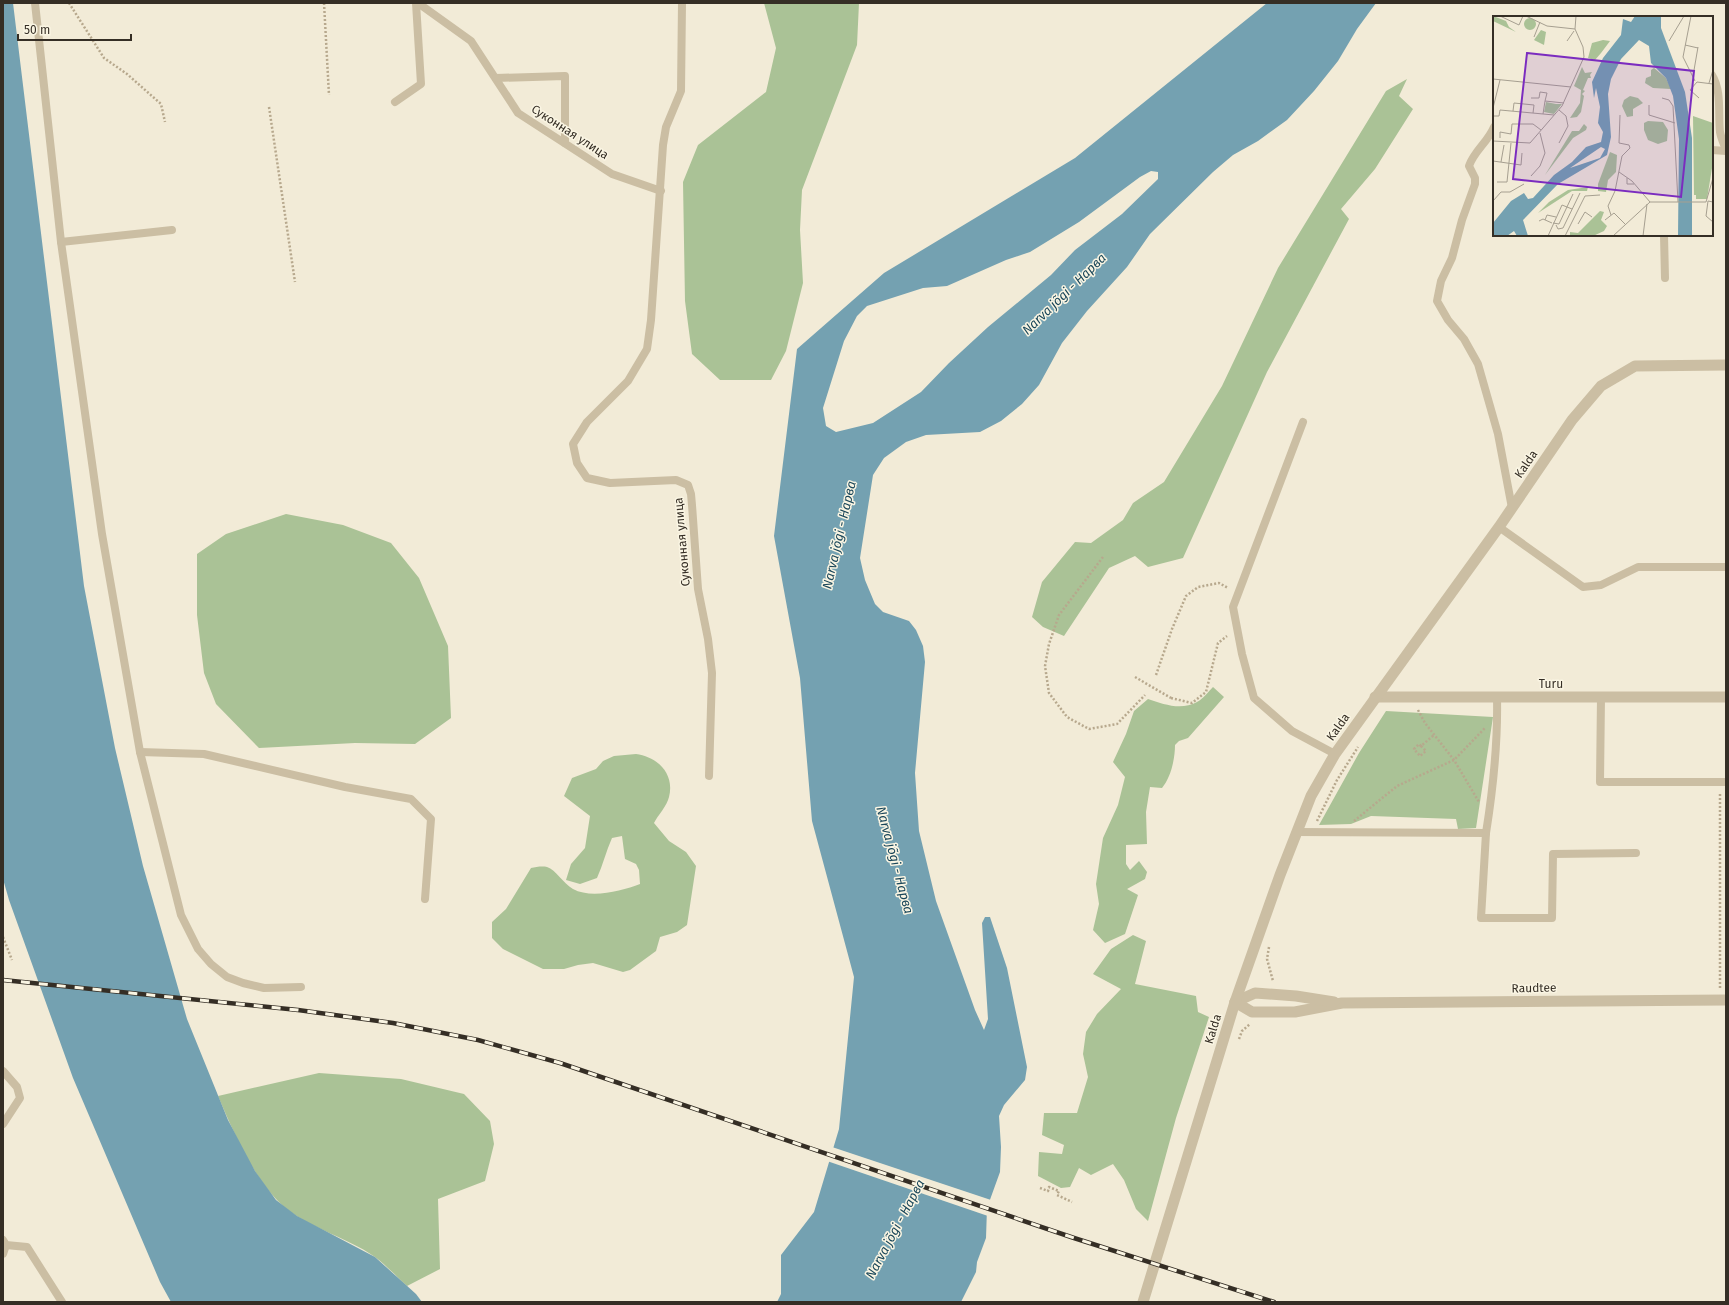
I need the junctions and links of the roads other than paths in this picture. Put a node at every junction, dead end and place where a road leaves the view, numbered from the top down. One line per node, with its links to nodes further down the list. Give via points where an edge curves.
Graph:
1 (35, 3): 14 (lane)
2 (417, 3): 5 (lane, Суконная улица, via 471,41); 6 (lane, via 421,84)
3 (682, 3): 11 (lane, Суконная улица, via 681,91 666,127)
4 (1713, 77): 10 (lane, via 1718,96 1720,134)
5 (496, 78): 8 (lane, Суконная улица, via 518,113); 8 (lane, via 565,76)
6 (395, 102)
7 (1493, 130): 18 (lane, via 1469,166 1475,184 1452,258 1441,281 1437,301 1478,364 1498,434)
8 (565, 144): 11 (lane, Суконная улица, via 612,174)
9 (1713, 150): 10 (lane)
10 (1726, 151)
11 (661, 191): 27 (lane, Суконная улица, via 652,320 647,349 628,380 587,422 573,444 577,463 587,478 610,483 676,480 688,485 692,505 698,589 712,673)
12 (172, 230): 14 (lane)
13 (1664, 236): 15 (lane)
14 (62, 242): 25 (lane, via 102,534)
15 (1665, 278)
16 (1726, 365): 18 (street, Kalda, via 1635,366 1601,386 1572,420)
17 (1303, 422): 26 (lane, via 1233,607 1254,698 1292,731)
18 (1512, 508): 19 (street, Kalda)
19 (1500, 527): 20 (lane, via 1583,587 1601,585 1638,567); 21 (street, Kalda)
20 (1726, 567)
21 (1375, 697): 22 (street, Turu); 26 (street, Kalda)
22 (1497, 697): 23 (street, Turu); 30 (lane, via 1497,727)
23 (1601, 697): 24 (street, Turu); 28 (lane, via 1600,782)
24 (1726, 697)
25 (140, 752): 32 (lane, via 204,754 345,787 411,799 431,819); 33 (lane, via 181,915 198,949 227,977 243,983 264,988)
26 (1335, 754): 29 (street, Kalda, via 1312,796)
27 (708, 776)
28 (1723, 782)
29 (1297, 832): 30 (lane); 35 (street, Kalda)
30 (1486, 833): 31 (lane, via 1481,918 1552,918 1552,854)
31 (1636, 854)
32 (425, 899)
33 (302, 987)
34 (1723, 1000): 36 (street, Raudtee)
35 (1235, 1002): 36 (street, Raudtee, via 1255,993); 36 (street, Raudtee, via 1252,1012 1296,1012); 42 (street, Kalda)
36 (1342, 1003)
37 (3, 1071): 38 (lane, via 17,1087 20,1098)
38 (3, 1124)
39 (4, 1242): 40 (lane); 41 (lane, via 27,1247)
40 (3, 1254)
41 (62, 1302)
42 (1143, 1302)

